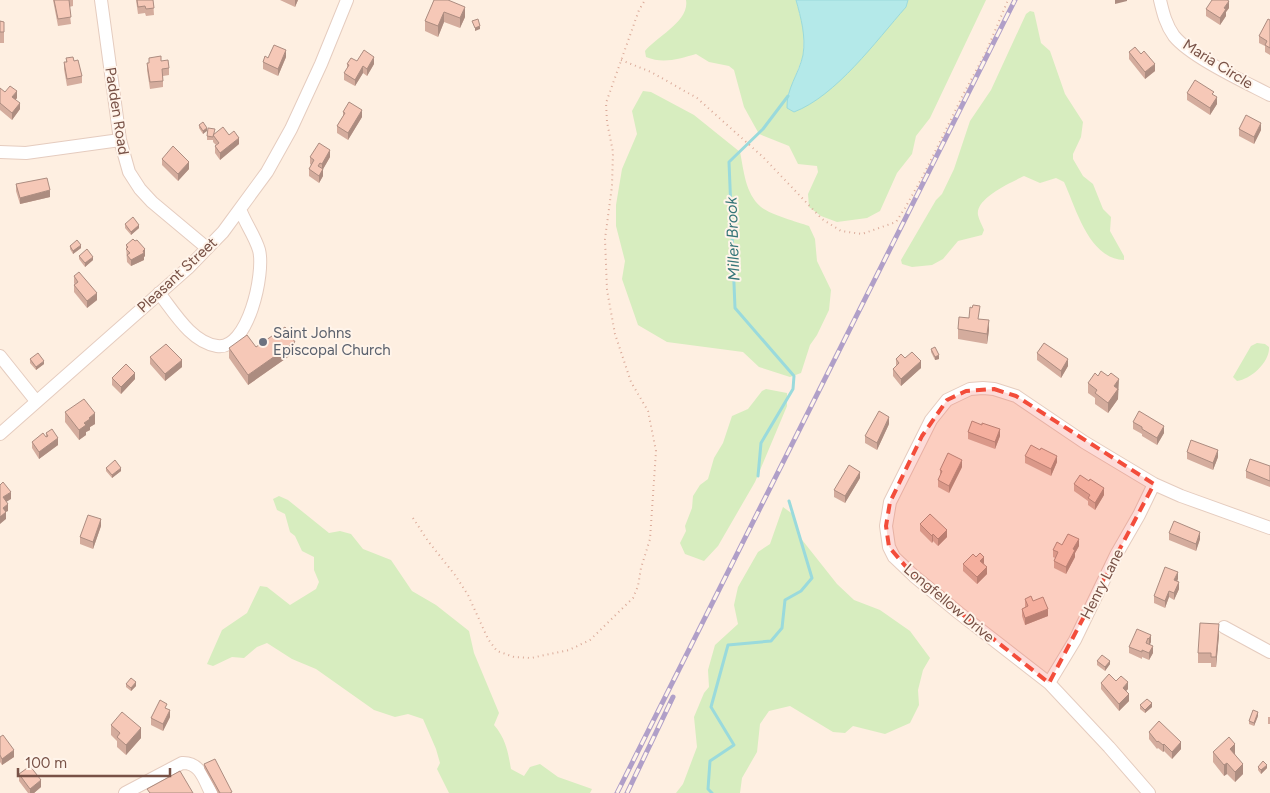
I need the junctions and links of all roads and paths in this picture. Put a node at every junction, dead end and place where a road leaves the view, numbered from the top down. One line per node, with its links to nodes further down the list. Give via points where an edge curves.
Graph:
1 (101, 0): 8 (street, Padden Road)
2 (347, 0): 10 (street, Pleasant Street, via 291,129 267,172)
3 (645, 0): 6 (path)
4 (1008, 0): 6 (path, via 986,52 905,208 896,222 862,234 841,231 822,219 763,157 697,98 651,72)
5 (1160, 0): 7 (street, Maria Circle, via 1163,15 1175,37 1195,53)
6 (621, 60): 17 (path, via 606,103 613,152 605,239 606,290 615,334 631,382 648,411 656,451 650,539 633,598 590,640 569,650 514,658 497,650 488,640 468,595)
7 (1270, 95)
8 (120, 140): 9 (street, via 26,153); 11 (street, Padden Road, via 129,172 140,189)
9 (0, 152)
10 (240, 209): 11 (street, Pleasant Street); 12 (street, via 260,252 260,278 252,313 234,341 216,346 202,340 184,325)
11 (207, 248): 12 (street, Pleasant Street)
12 (159, 293): 14 (street, Pleasant Street)
13 (0, 356): 14 (street)
14 (36, 400): 15 (street, Pleasant Street)
15 (0, 434)
16 (1154, 484): 18 (street, Longfellow Drive); 21 (street, Henry Lane, via 1075,640); 21 (street, Longfellow Drive, via 1016,396 994,389 970,389 947,400 922,436 890,502 886,526 894,557)
17 (413, 518)
18 (1270, 528)
19 (1224, 627): 20 (street)
20 (1270, 652)
21 (1049, 683): 24 (street, Longfellow Drive)
22 (125, 793): 23 (street, via 188,762 198,769)
23 (211, 793)
24 (1148, 793)

